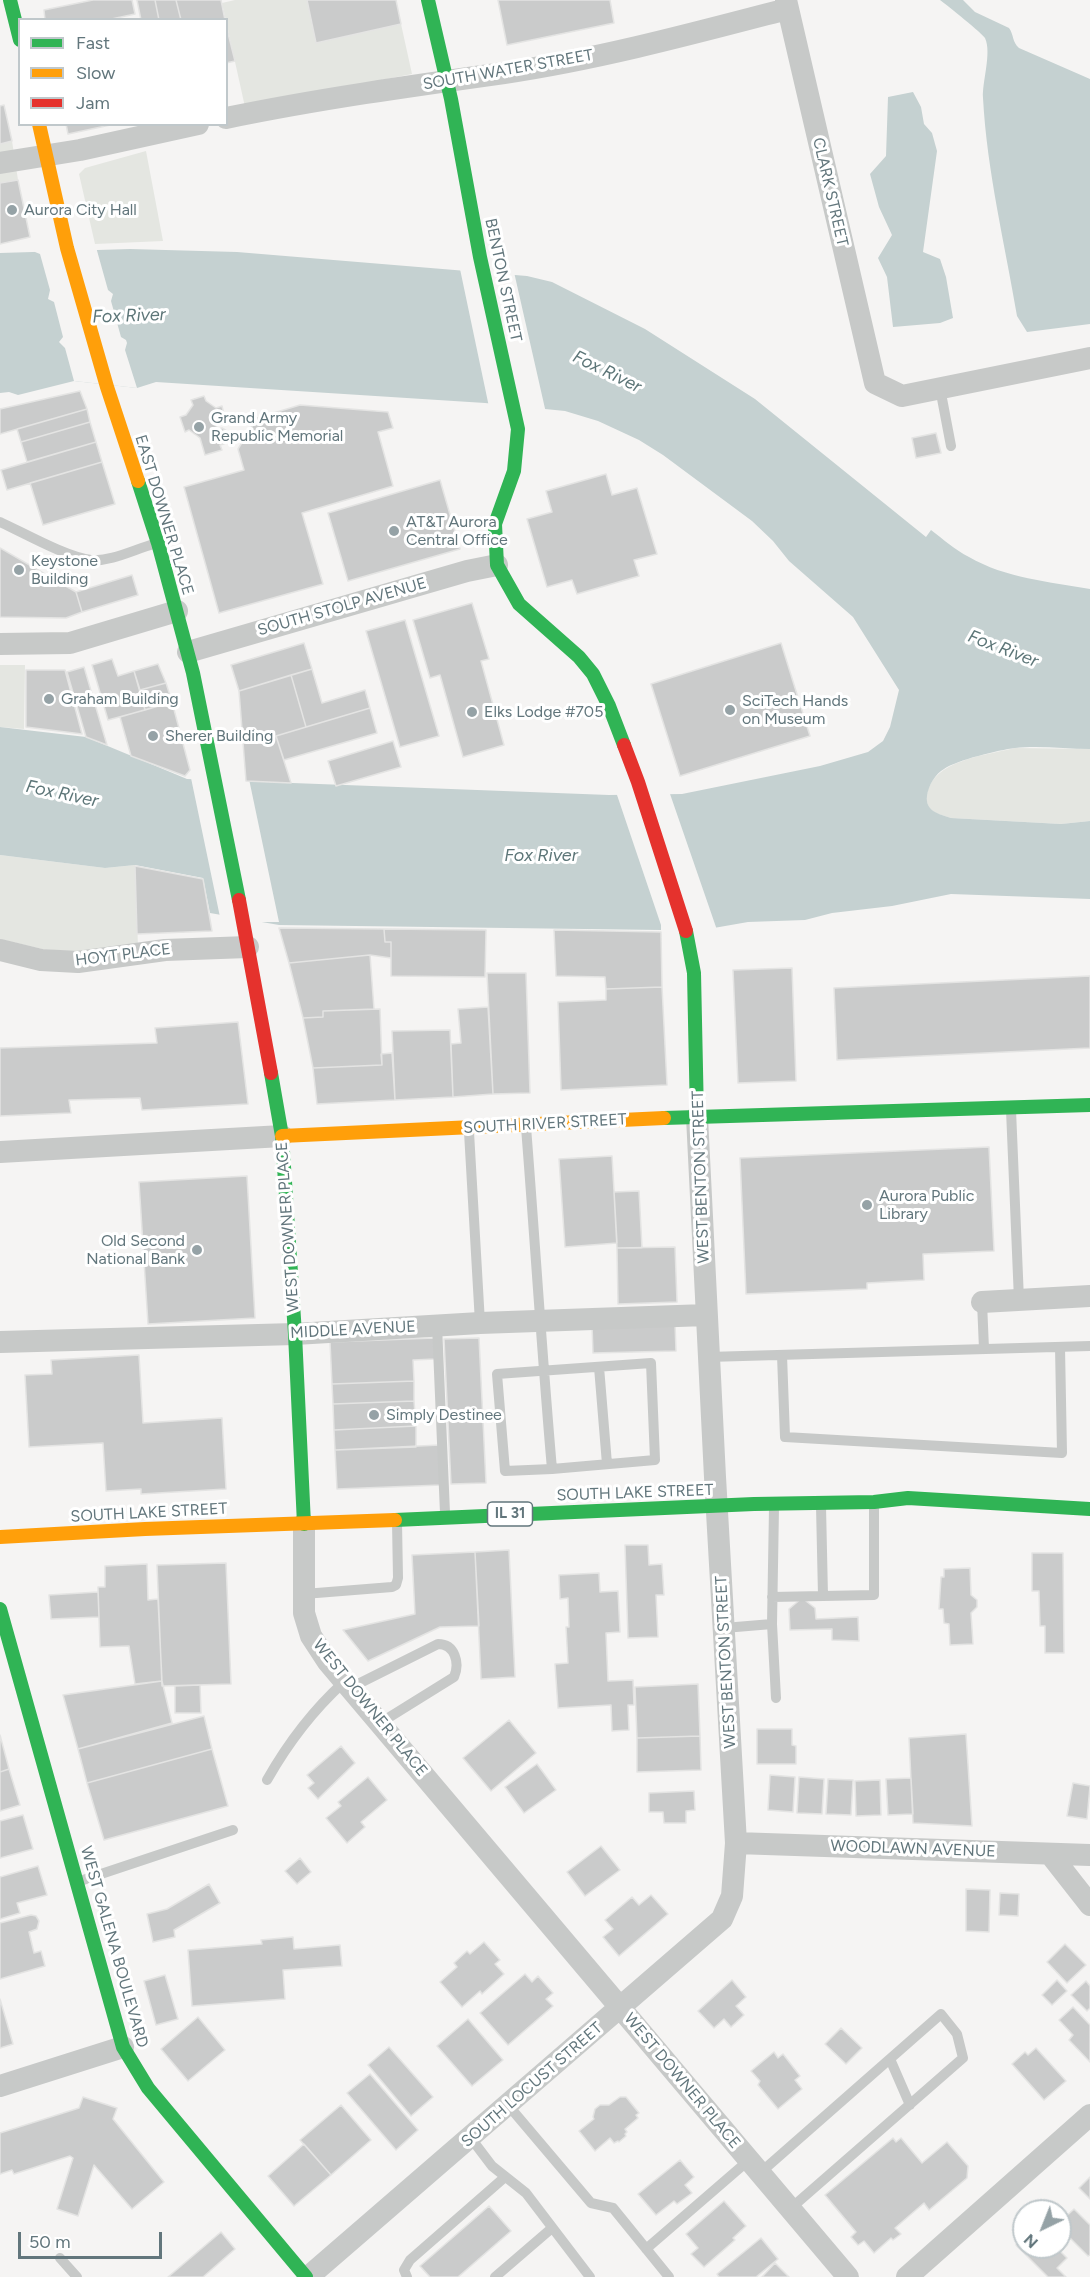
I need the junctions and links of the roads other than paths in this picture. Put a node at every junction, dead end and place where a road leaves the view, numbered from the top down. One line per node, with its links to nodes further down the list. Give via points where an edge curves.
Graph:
1 (10, 0): 4 (street)
2 (428, 0): 5 (street, BENTON STREET)
3 (787, 5): 5 (street, SOUTH WATER STREET, via 675,38); 12 (street, CLARK STREET, via 875,383 902,396)
4 (18, 32)
5 (447, 81): 6 (street, SOUTH WATER STREET, via 332,97); 16 (street, BENTON STREET, via 518,429 514,471 495,524)
6 (228, 118)
7 (39, 126): 9 (street, EAST DOWNER PLACE)
8 (188, 126): 9 (street)
9 (46, 156): 10 (street); 15 (street, EAST DOWNER PLACE, via 106,387)
10 (0, 163)
11 (1090, 358): 12 (street)
12 (940, 388): 13 (lane)
13 (951, 446)
14 (0, 522): 15 (lane, via 74,556 92,560)
15 (158, 543): 17 (street, EAST DOWNER PLACE)
16 (497, 565): 19 (street, SOUTH STOLP AVENUE); 25 (street, WEST BENTON STREET, via 519,604 593,674 638,782 688,938 694,973)
17 (177, 611): 18 (street, via 70,643); 19 (street, EAST DOWNER PLACE)
18 (0, 644)
19 (188, 652): 20 (street, EAST DOWNER PLACE)
20 (241, 920): 21 (street, WEST DOWNER PLACE)
21 (248, 946): 22 (street, HOYT PLACE, via 165,950 78,962); 28 (street, WEST DOWNER PLACE)
22 (0, 950)
23 (1090, 1104): 24 (street, SOUTH RIVER STREET)
24 (1011, 1107): 25 (street, SOUTH RIVER STREET); 31 (lane)
25 (698, 1118): 26 (street, SOUTH RIVER STREET); 33 (street, WEST BENTON STREET)
26 (526, 1125): 27 (street, SOUTH RIVER STREET); 34 (lane)
27 (469, 1127): 28 (street, SOUTH RIVER STREET); 35 (lane)
28 (282, 1136): 29 (street, SOUTH RIVER STREET); 37 (street, WEST DOWNER PLACE)
29 (0, 1152)
30 (1090, 1296): 31 (street)
31 (1019, 1300): 32 (street)
32 (982, 1302): 41 (lane)
33 (706, 1315): 34 (street, MIDDLE AVENUE); 43 (street, WEST BENTON STREET)
34 (540, 1321): 35 (street, MIDDLE AVENUE); 45 (lane)
35 (480, 1323): 36 (street, MIDDLE AVENUE)
36 (437, 1325): 37 (street, MIDDLE AVENUE); 53 (lane)
37 (295, 1334): 38 (street, MIDDLE AVENUE); 55 (street, WEST DOWNER PLACE)
38 (0, 1342)
39 (1090, 1346): 40 (lane)
40 (1060, 1347): 41 (lane); 42 (lane, via 1062,1453 785,1437)
41 (984, 1349): 42 (lane)
42 (782, 1355): 43 (lane)
43 (708, 1357): 51 (street, WEST BENTON STREET)
44 (599, 1367): 45 (lane); 46 (lane); 46 (lane, via 651,1363 655,1460)
45 (544, 1372): 47 (lane); 47 (lane, via 497,1374 505,1472)
46 (607, 1464): 47 (lane)
47 (552, 1469)
48 (874, 1502): 50 (street, SOUTH LAKE STREET / IL 31); 52 (street, SOUTH LAKE STREET / IL 31, via 908,1498); 58 (lane, via 874,1594)
49 (774, 1504): 50 (street, SOUTH LAKE STREET / IL 31); 51 (street, SOUTH LAKE STREET / IL 31); 59 (lane)
50 (821, 1504): 58 (lane)
51 (717, 1507): 53 (street, SOUTH LAKE STREET / IL 31); 62 (street, WEST BENTON STREET)
52 (1090, 1509)
53 (445, 1517): 54 (street, SOUTH LAKE STREET / IL 31)
54 (397, 1519): 55 (street, SOUTH LAKE STREET / IL 31); 57 (lane, via 396,1585)
55 (304, 1524): 56 (street, SOUTH LAKE STREET / IL 31); 57 (street, WEST DOWNER PLACE)
56 (0, 1537)
57 (304, 1594): 63 (street, WEST DOWNER PLACE, via 310,1636)
58 (824, 1596): 59 (lane)
59 (772, 1597): 61 (lane)
60 (0, 1609): 71 (street, WEST GALENA BOULEVARD)
61 (772, 1624): 62 (lane); 64 (lane)
62 (724, 1628): 68 (street, WEST BENTON STREET)
63 (347, 1685): 65 (street, WEST DOWNER PLACE); 65 (lane, via 438,1644 450,1646 457,1670 454,1677); 66 (lane, via 297,1731)
64 (776, 1698)
65 (380, 1723): 73 (street, WEST DOWNER PLACE)
66 (267, 1780)
67 (233, 1830): 71 (lane)
68 (736, 1843): 69 (street, WOODLAWN AVENUE); 73 (street, SOUTH LOCUST STREET, via 732,1896 722,1919)
69 (1050, 1854): 70 (street, WOODLAWN AVENUE); 72 (street)
70 (1090, 1856)
71 (77, 1882): 74 (street, WEST GALENA BOULEVARD)
72 (1090, 1905)
73 (620, 2008): 78 (street, SOUTH LOCUST STREET); 81 (street, WEST DOWNER PLACE)
74 (123, 2047): 76 (street); 89 (street, WEST GALENA BOULEVARD, via 148,2088)
75 (890, 2058): 77 (lane); 77 (lane, via 941,2014 957,2034 963,2058); 81 (lane)
76 (0, 2086)
77 (910, 2104): 83 (lane)
78 (508, 2105): 80 (street, SOUTH LOCUST STREET); 85 (lane, via 591,2203 613,2208)
79 (1090, 2115): 94 (street)
80 (470, 2137): 82 (lane); 89 (street, SOUTH LOCUST STREET)
81 (754, 2167): 83 (street, WEST DOWNER PLACE); 85 (lane)
82 (505, 2177): 84 (lane, via 526,2193); 87 (lane, via 410,2260)
83 (790, 2209): 93 (street, WEST DOWNER PLACE)
84 (552, 2228): 90 (lane); 91 (lane)
85 (646, 2249): 92 (lane)
86 (60, 2258): 88 (lane)
87 (405, 2273)
88 (77, 2277)
89 (307, 2277)
90 (495, 2277)
91 (590, 2277)
92 (669, 2277)
93 (848, 2277)
94 (907, 2277)

